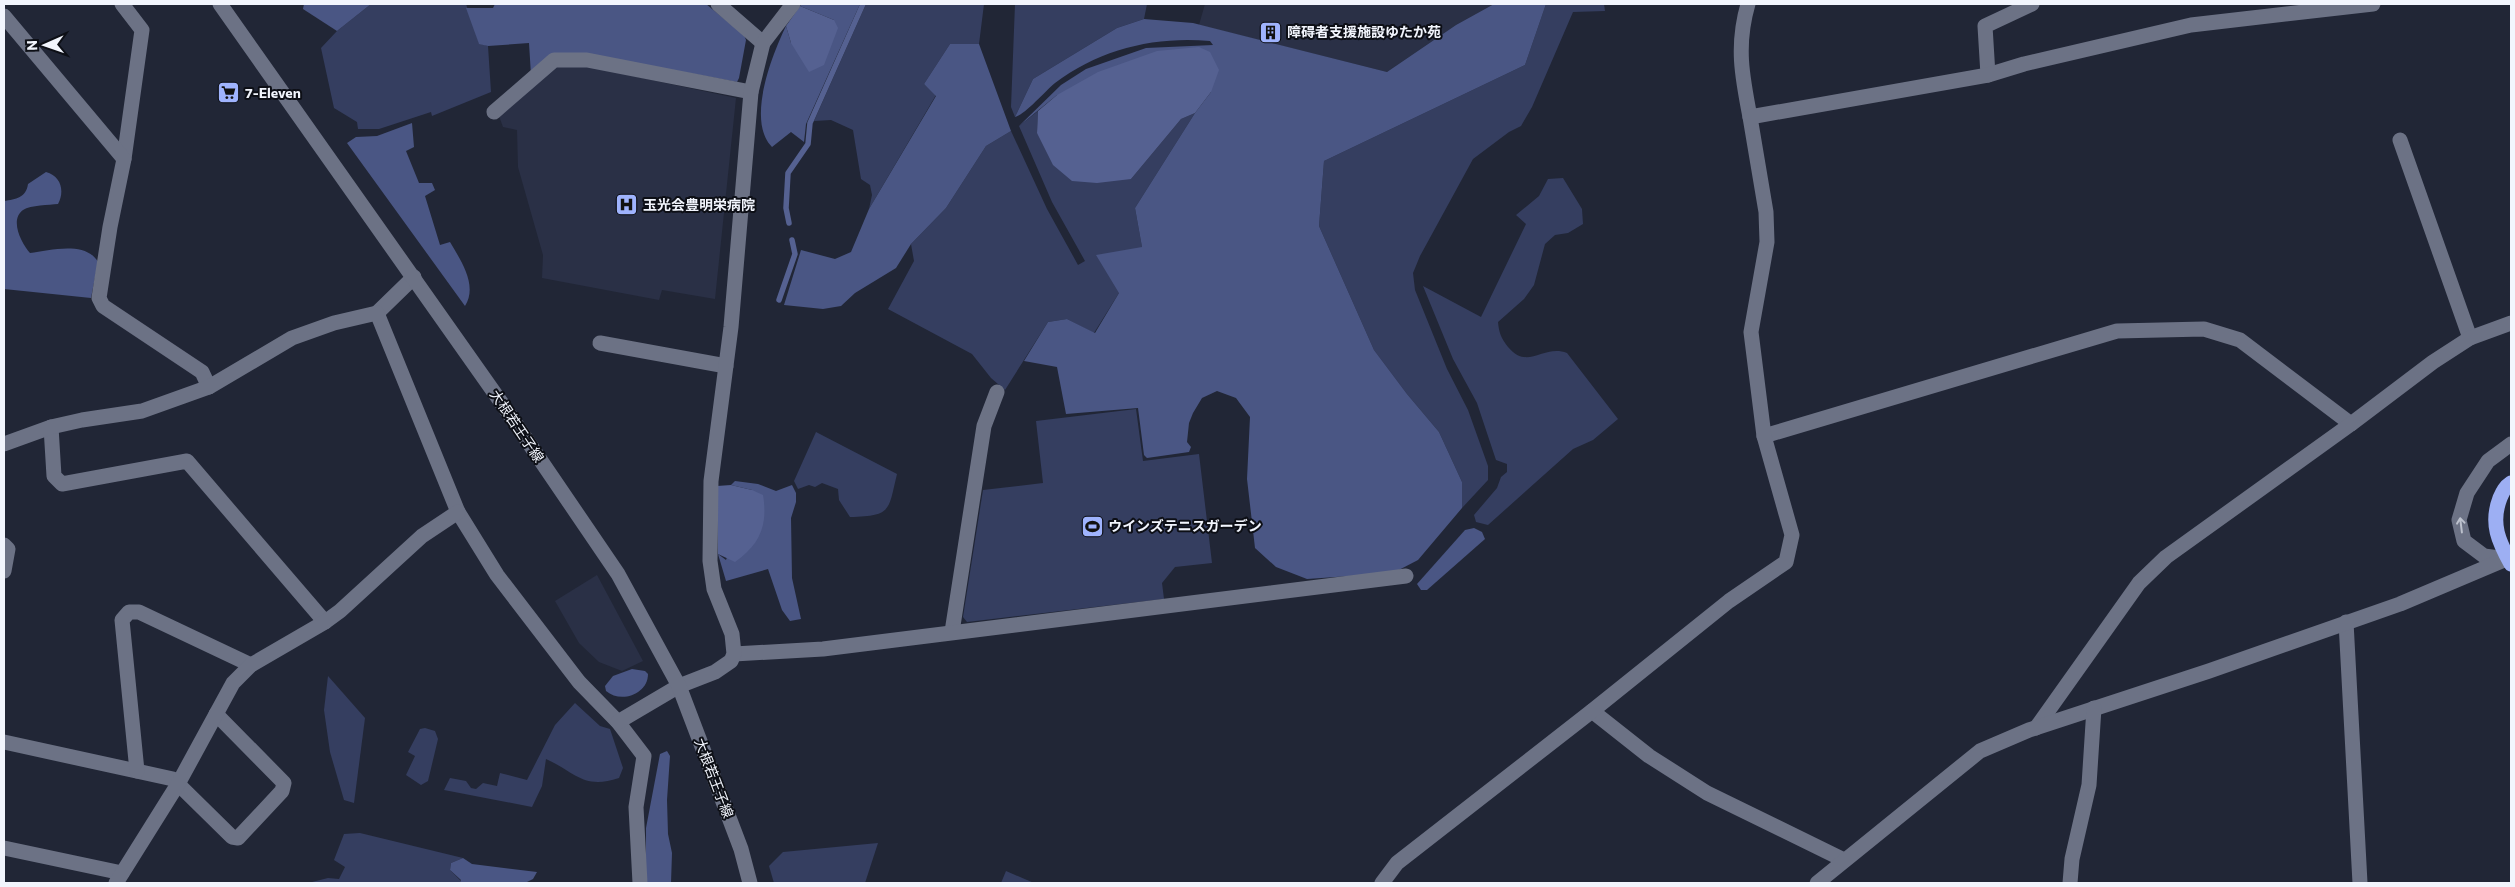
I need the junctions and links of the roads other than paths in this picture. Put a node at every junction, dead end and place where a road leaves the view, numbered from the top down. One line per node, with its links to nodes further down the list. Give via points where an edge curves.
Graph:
1 (122, 4): 15 (street, via 142,30)
2 (220, 4): 16 (street, 大根若王子線)
3 (718, 4): 9 (street)
4 (793, 4): 9 (street)
5 (1748, 4): 13 (street, via 1740,46)
6 (2032, 4): 10 (street, via 1985,26)
7 (2373, 4): 10 (street, via 2191,25)
8 (4, 16): 15 (street)
9 (763, 43): 11 (street)
10 (1988, 75): 13 (street)
11 (751, 92): 12 (street, via 587,60 554,60); 21 (street)
12 (494, 112)
13 (1750, 117): 26 (street, via 1766,212 1767,242 1750,332)
14 (2400, 140): 19 (street)
15 (124, 159): 22 (street, via 108,236 100,298 103,306 202,372)
16 (414, 277): 17 (street); 40 (street, 大根若王子線, via 618,574)
17 (377, 313): 22 (street, via 334,323 292,338); 30 (street)
18 (2511, 323): 19 (street)
19 (2470, 338): 24 (street, via 2432,362)
20 (600, 343): 21 (street)
21 (726, 366): 38 (street, via 711,481 710,561 714,589 732,634)
22 (210, 387): 25 (street, via 142,411)
23 (998, 392): 37 (street, via 984,426)
24 (2351, 424): 26 (street, via 2240,340 2204,329 2117,331); 45 (street, via 2166,557 2139,583)
25 (51, 427): 27 (street); 35 (street, via 54,476 62,484 187,461)
26 (1764, 436): 42 (street, via 1792,535 1786,562 1729,601)
27 (4, 444)
28 (2511, 444): 32 (street, one-way to 28, via 2484,556 2464,541 2459,520 2467,493 2488,461)
29 (2511, 483): 32 (highway, via 2505,487 2496,509 2495,530)
30 (458, 512): 35 (street, via 422,536); 44 (street, via 497,575 579,682)
31 (4, 545): 33 (street, via 8,549)
32 (2510, 560): 36 (street)
33 (4, 572)
34 (1406, 576): 37 (street)
35 (325, 622): 39 (street)
36 (2346, 622): 41 (street); 57 (street)
37 (952, 632): 38 (street, via 823,649)
38 (734, 654): 40 (street, via 731,661 715,672)
39 (251, 665): 43 (street, via 233,683); 47 (street, via 139,612 129,612 122,620)
40 (679, 686): 44 (street); 53 (street, 大根若王子線, via 741,848)
41 (2094, 708): 45 (street); 56 (street, via 2089,785 2072,859)
42 (1592, 711): 50 (street, via 1649,756 1707,793); 54 (street, via 1398,863)
43 (216, 714): 48 (street); 48 (street, via 284,782 282,791 238,838 232,837)
44 (618, 722): 52 (street, via 644,756 636,807)
45 (2036, 728): 50 (street, via 1980,751)
46 (4, 742): 47 (street)
47 (137, 771): 48 (street, via 173,779)
48 (178, 784): 51 (street)
49 (4, 848): 51 (street)
50 (1844, 860): 55 (street)
51 (119, 878)
52 (640, 883)
53 (750, 883)
54 (1382, 883)
55 (1817, 883)
56 (2070, 883)
57 (2360, 883)

